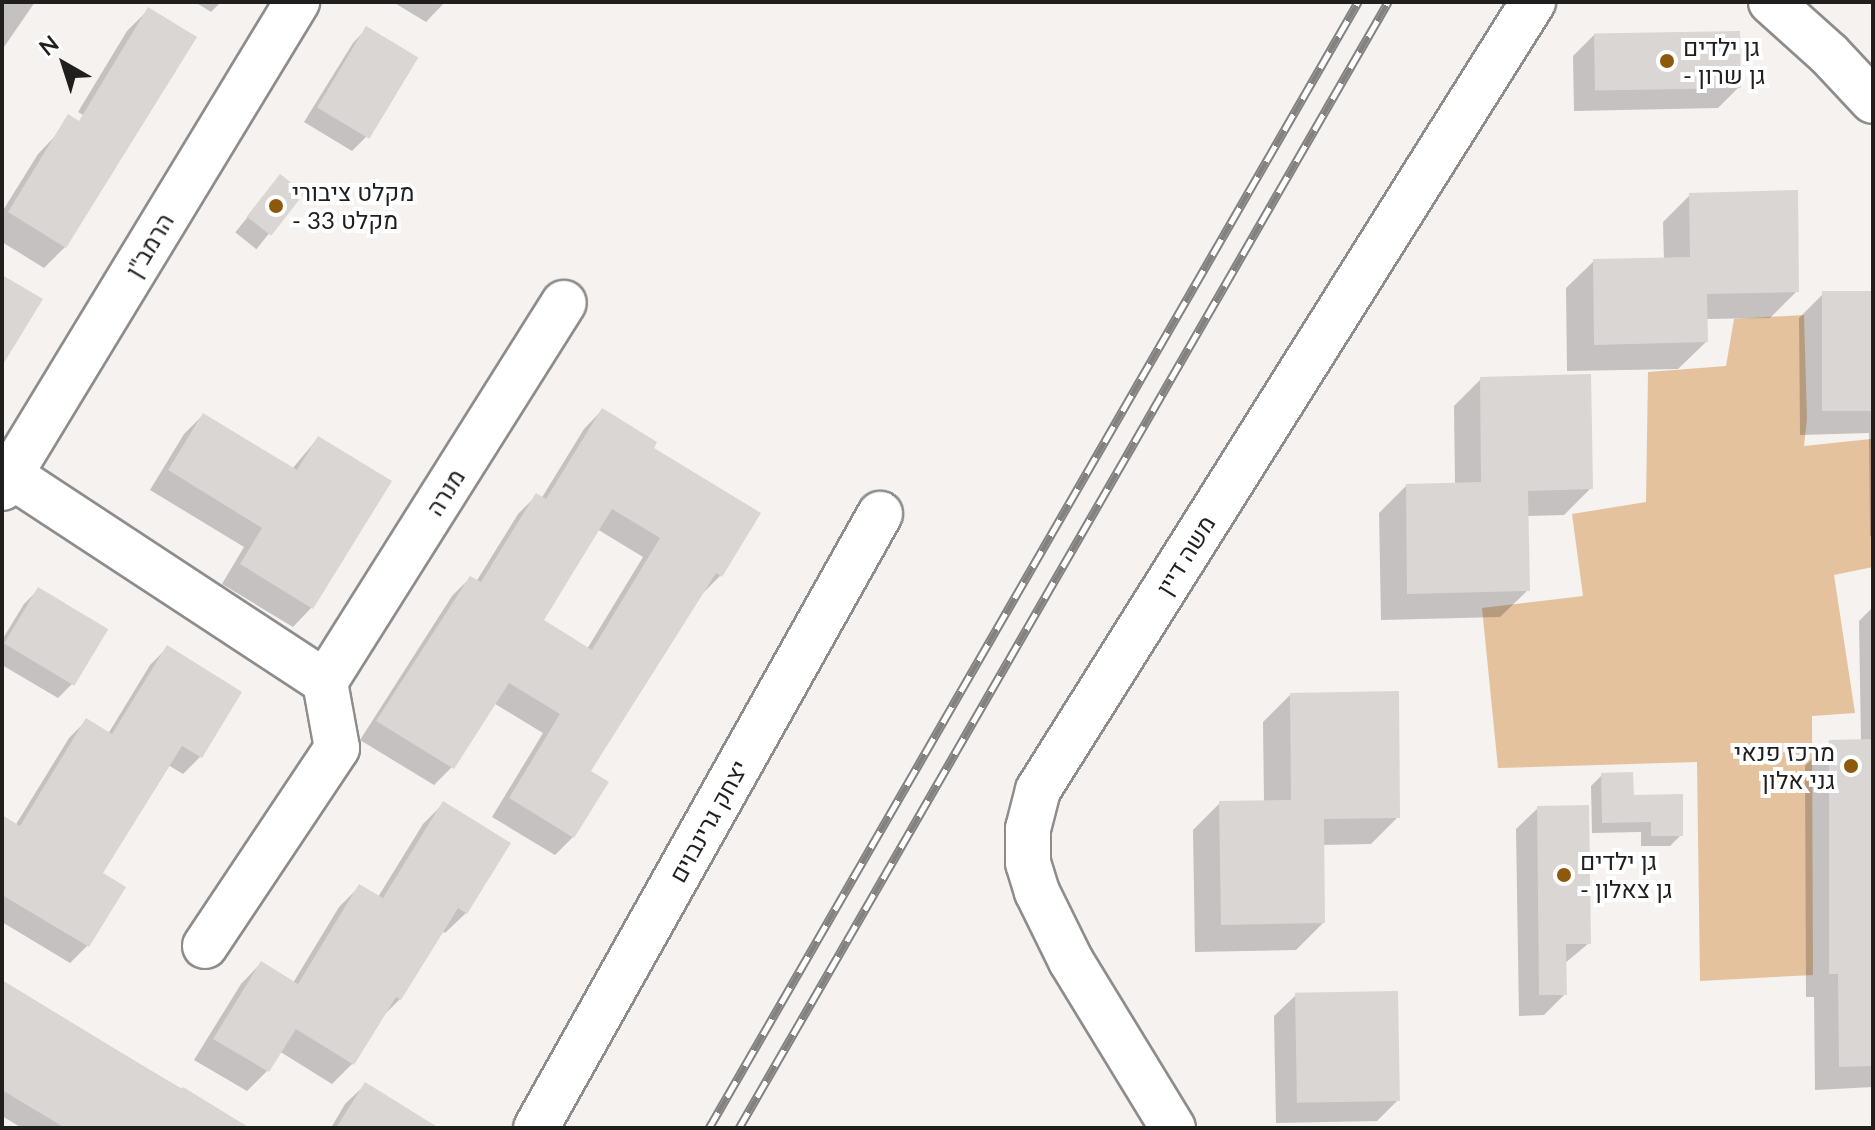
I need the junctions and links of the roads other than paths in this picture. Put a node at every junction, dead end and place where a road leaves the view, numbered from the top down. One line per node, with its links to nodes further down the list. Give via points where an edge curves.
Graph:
1 (297, 2): 6 (street, הרמב"ן)
2 (1533, 2): 11 (street, משה דיין, via 1038,790 1028,829 1028,863 1037,892 1071,961)
3 (1771, 2): 4 (street)
4 (1873, 101)
5 (564, 303): 8 (street, מנרה)
6 (6, 482): 8 (street)
7 (880, 514): 10 (street, יצחק גרינבוים)
8 (325, 682): 9 (street, via 337,748)
9 (205, 946)
10 (536, 1128)
11 (1173, 1128)

